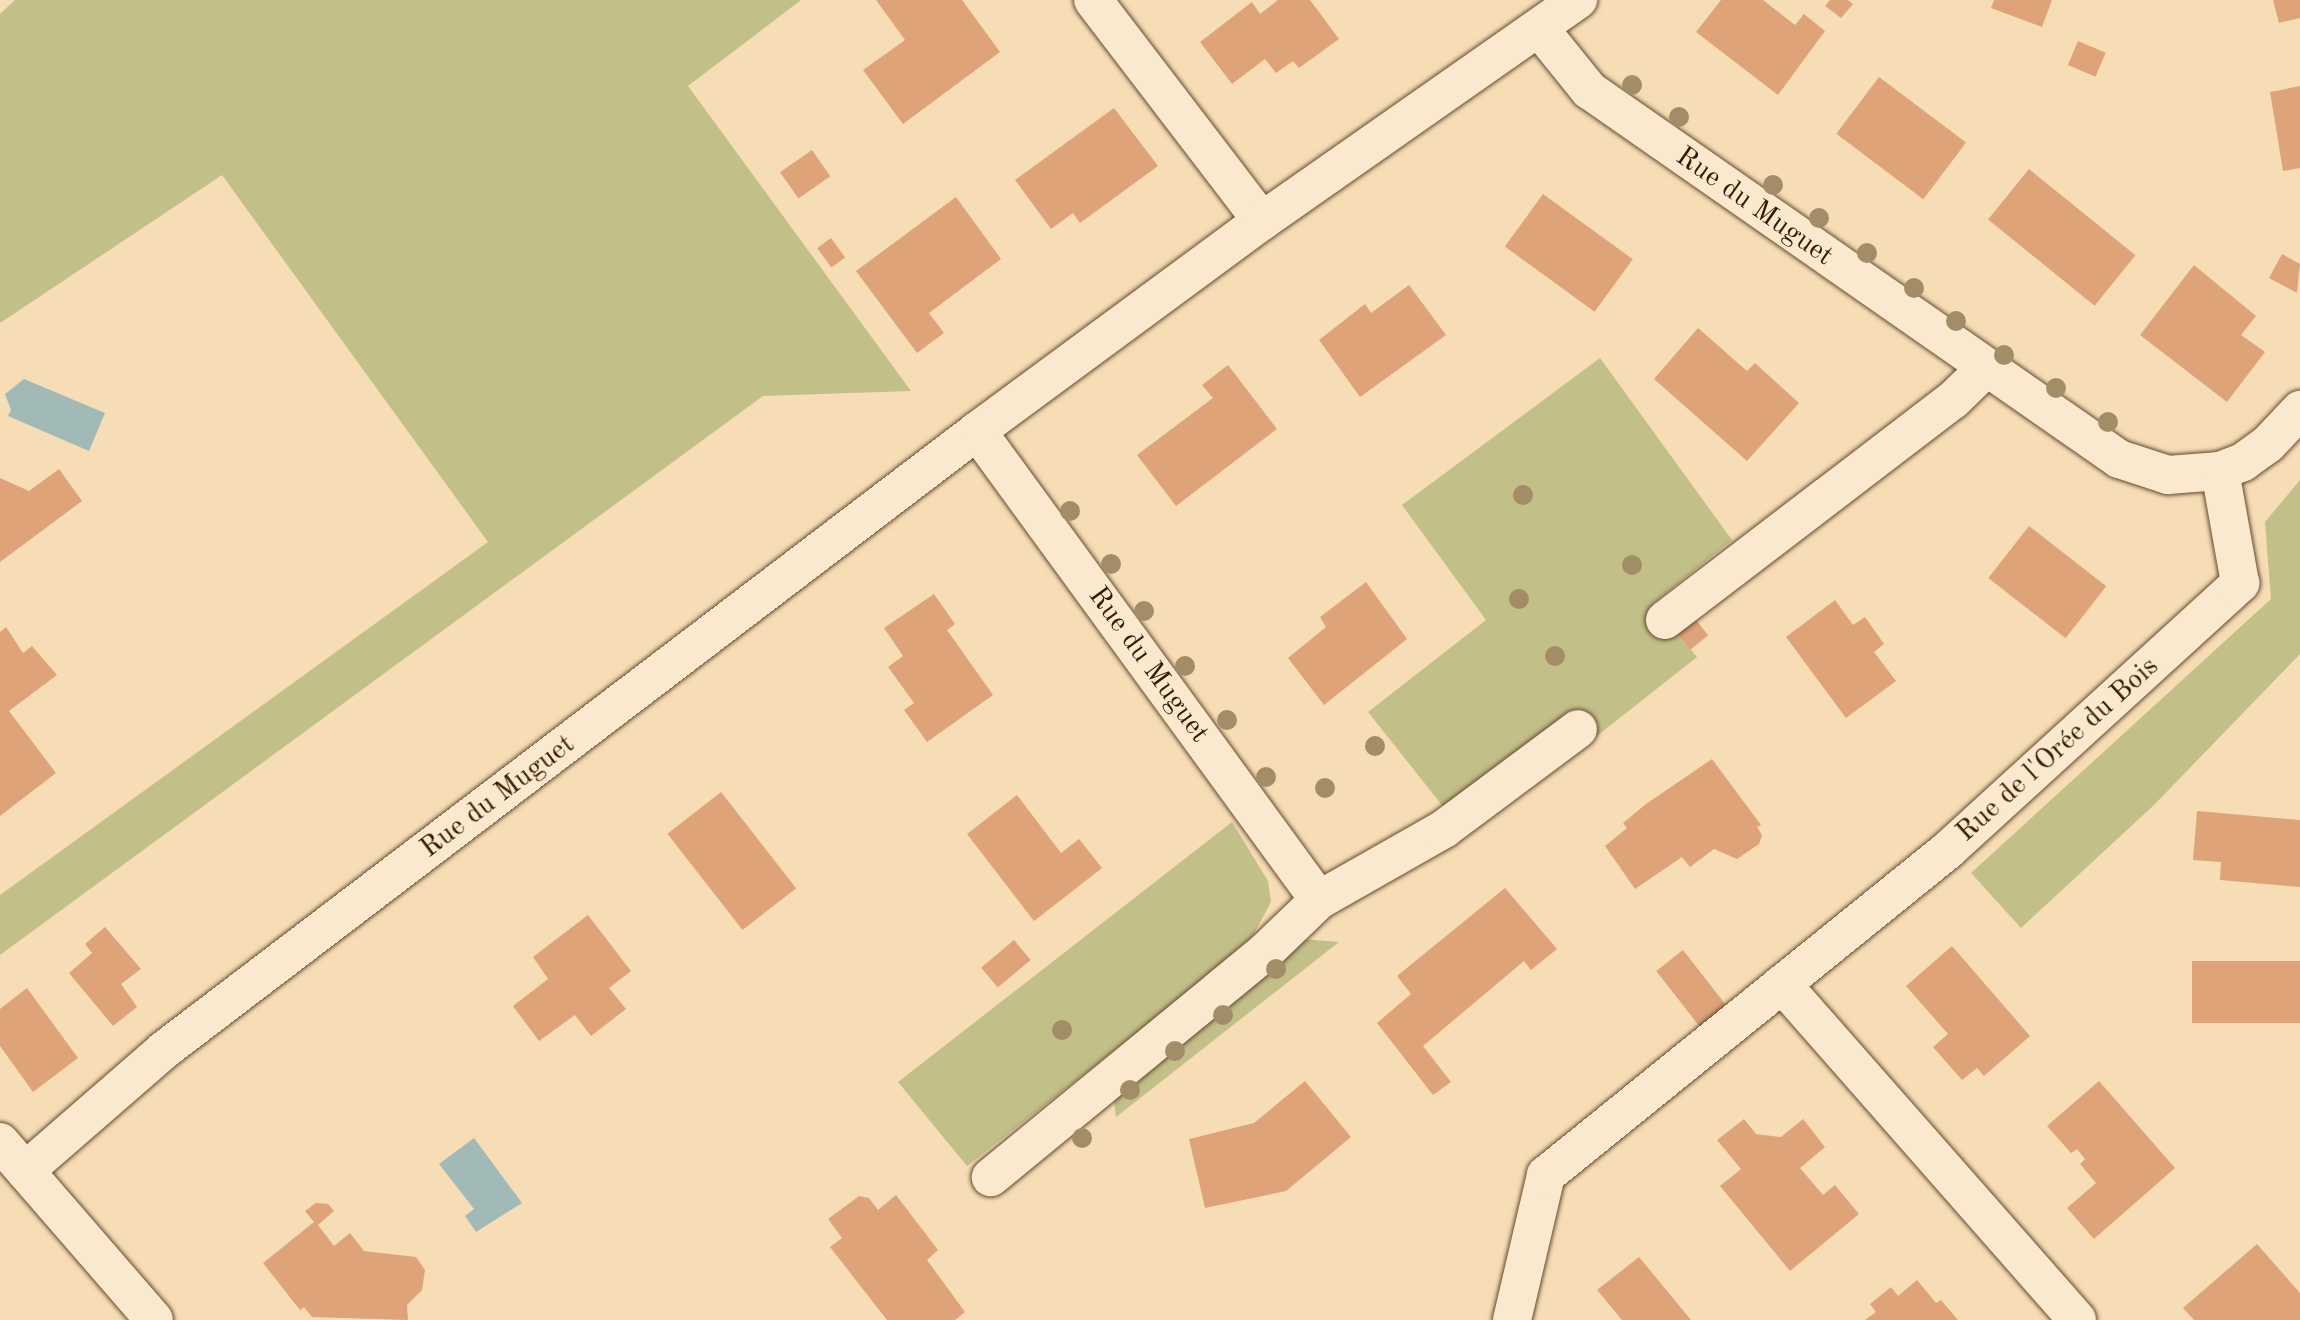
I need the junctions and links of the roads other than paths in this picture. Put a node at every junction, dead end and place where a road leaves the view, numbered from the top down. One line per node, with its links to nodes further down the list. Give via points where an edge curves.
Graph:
1 (1093, 0): 4 (street)
2 (1578, 0): 3 (street, Rue du Muguet)
3 (1539, 28): 4 (street, Rue du Muguet); 5 (street, Rue du Muguet, via 1589,90)
4 (1262, 222): 7 (street, Rue du Muguet)
5 (1985, 369): 8 (street, Rue du Muguet, via 2098,447 2147,471 2195,475); 9 (street, via 1953,400)
6 (2300, 410): 8 (street, Rue du Muguet, via 2267,444 2243,462)
7 (977, 431): 11 (street, Rue du Muguet); 14 (street, Rue du Muguet, via 175,1042)
8 (2220, 471): 12 (street, Rue de l'Orée du Bois, via 2240,583 1948,850)
9 (1665, 620)
10 (1578, 729): 11 (street, via 1444,829)
11 (1319, 900): 15 (street, via 1265,952)
12 (1782, 984): 17 (street, Rue de l'Orée du Bois, via 1546,1175); 18 (street)
13 (0, 1142): 14 (street)
14 (25, 1171): 16 (street)
15 (991, 1177)
16 (155, 1320)
17 (1512, 1320)
18 (2077, 1320)

